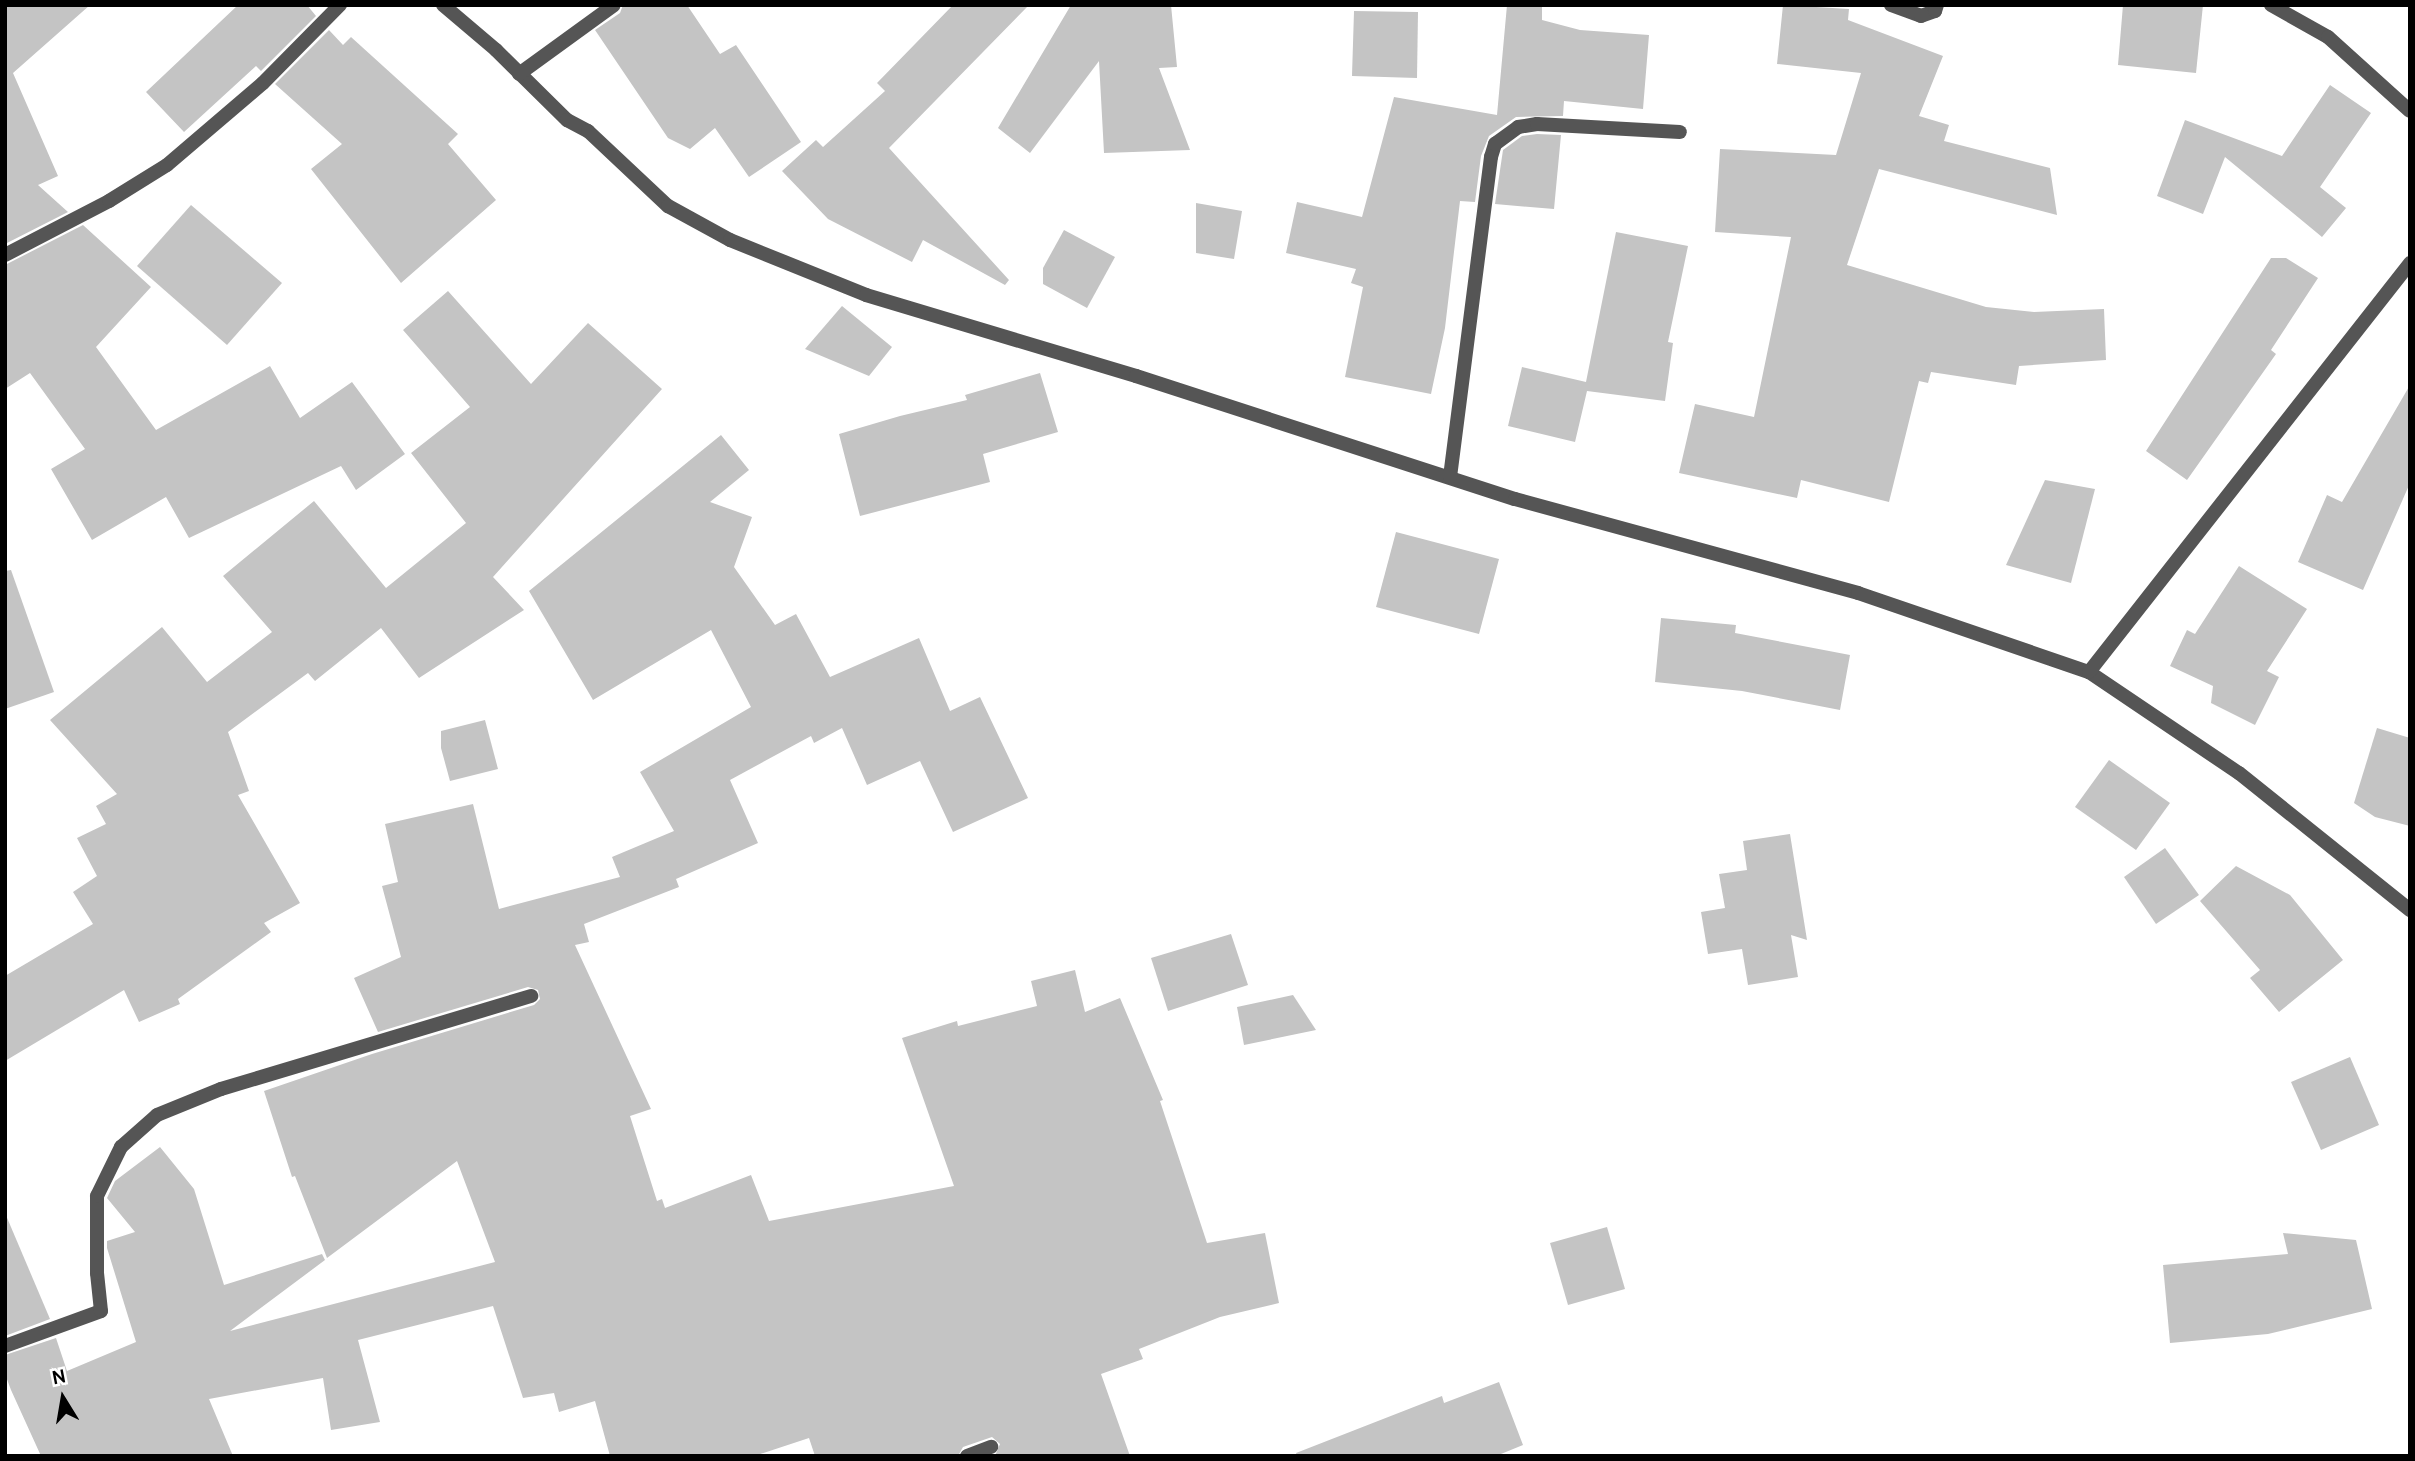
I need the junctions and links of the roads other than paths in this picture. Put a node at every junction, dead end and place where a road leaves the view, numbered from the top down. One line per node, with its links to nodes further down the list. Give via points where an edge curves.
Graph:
1 (341, 5): 10 (street, via 263,83 167,165)
2 (443, 5): 7 (street)
3 (614, 5): 7 (street)
4 (1891, 5): 5 (street, via 1920,16 1935,11)
5 (1937, 5)
6 (2271, 5): 8 (street, via 2328,37)
7 (519, 74): 12 (street, via 668,206 730,240 866,295)
8 (2410, 111)
9 (1680, 132): 12 (street, via 1537,124 1518,127 1495,144)
10 (5, 255)
11 (2410, 263): 13 (street)
12 (1450, 477): 13 (street, via 1857,593)
13 (2089, 672): 14 (street, via 2239,773)
14 (2410, 909)
15 (531, 996): 16 (street, via 221,1089 157,1115 121,1147 97,1196 101,1311)
16 (5, 1346)
17 (990, 1447): 18 (street)
18 (967, 1456)

